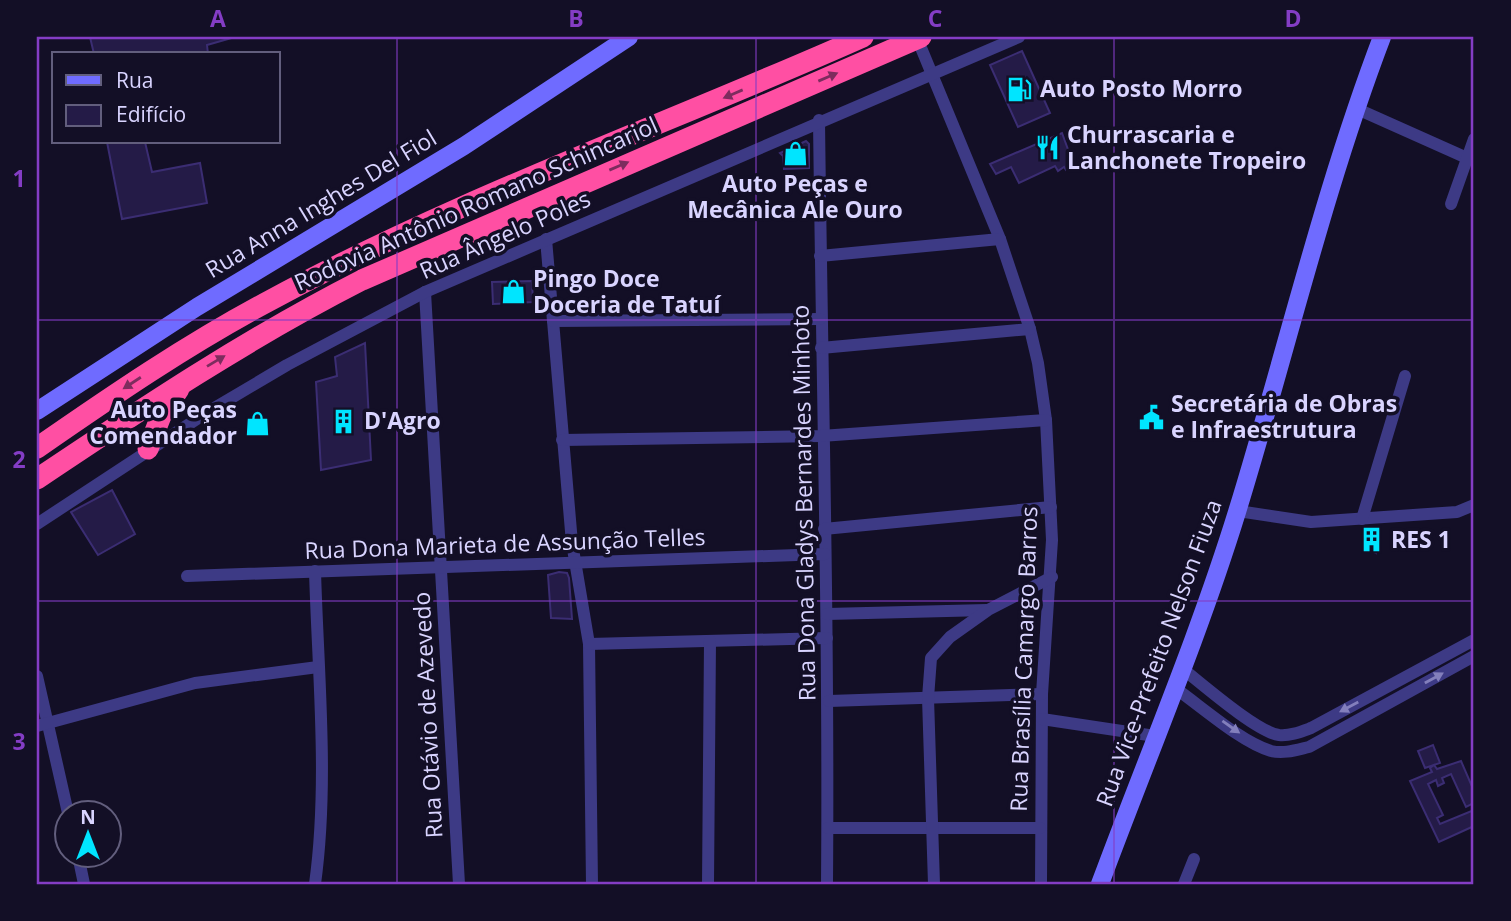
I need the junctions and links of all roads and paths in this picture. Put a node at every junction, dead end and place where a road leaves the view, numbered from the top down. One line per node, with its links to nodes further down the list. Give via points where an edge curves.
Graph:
1 (629, 37): 22 (main road, Rua Anna Inghes Del Fiol, via 464,146 197,307)
2 (1019, 37): 6 (street, Rua Ângelo Poles)
3 (1382, 37): 7 (main road, Rua Vice-Prefeito Nelson Fiuza)
4 (857, 38): 26 (highway, Rodovia Antônio Romano Schincariol, one-way to 26, via 348,260 170,358)
5 (919, 38): 6 (street, Rua Brasília Camargo Barros); 21 (highway, Rodovia Antônio Romano Schincariol, one-way to 5, via 279,323 414,256)
6 (932, 73): 8 (street, Rua Ângelo Poles); 13 (street, Rua Brasília Camargo Barros)
7 (1355, 108): 10 (street); 31 (main road, Rua Vice-Prefeito Nelson Fiuza)
8 (819, 120): 12 (street, Rua Ângelo Poles); 14 (street, Rua Dona Gladys Bernardes Minhoto)
9 (1474, 139): 10 (street)
10 (1467, 158): 11 (street)
11 (1451, 204)
12 (546, 239): 15 (street, Rua Ângelo Poles); 17 (street)
13 (1000, 239): 14 (street); 18 (street, Rua Brasília Camargo Barros)
14 (820, 256): 16 (street, Rua Dona Gladys Bernardes Minhoto)
15 (425, 292): 27 (street, Rua Ângelo Poles, via 287,365); 37 (street, Rua Otávio de Azevedo)
16 (820, 319): 17 (street); 19 (street, Rua Dona Gladys Bernardes Minhoto)
17 (553, 321): 25 (street)
18 (1030, 329): 19 (street); 23 (street, Rua Brasília Camargo Barros)
19 (821, 348): 24 (street, Rua Dona Gladys Bernardes Minhoto)
20 (1405, 376): 32 (street)
21 (187, 378): 27 (highway, via 161,416); 28 (highway, Rodovia Antônio Romano Schincariol)
22 (37, 411)
23 (1046, 420): 24 (street); 30 (street, Rua Brasília Camargo Barros)
24 (821, 436): 25 (street); 34 (street, Rua Dona Gladys Bernardes Minhoto)
25 (562, 440): 36 (street)
26 (37, 449)
27 (148, 449): 33 (street, Rua Ângelo Poles)
28 (37, 479)
29 (1474, 505): 32 (street, via 1457,512)
30 (1051, 507): 34 (street); 40 (street, Rua Brasília Camargo Barros)
31 (1238, 511): 32 (street, via 1294,521); 49 (main road, Rua Vice-Prefeito Nelson Fiuza)
32 (1362, 519)
33 (37, 524)
34 (824, 529): 35 (street, Rua Dona Gladys Bernardes Minhoto)
35 (825, 554): 36 (street, Rua Dona Marieta de Assunção Telles); 42 (street, Rua Dona Gladys Bernardes Minhoto)
36 (575, 563): 37 (street, Rua Dona Marieta de Assunção Telles); 46 (street)
37 (440, 567): 38 (street, Rua Dona Marieta de Assunção Telles); 64 (street, Rua Otávio de Azevedo)
38 (315, 572): 39 (street, Rua Dona Marieta de Assunção Telles); 48 (street)
39 (187, 576)
40 (1052, 577): 41 (street); 52 (street, Rua Brasília Camargo Barros)
41 (988, 610): 42 (street); 53 (street, via 938,648 928,670)
42 (827, 614): 43 (street, Rua Dona Gladys Bernardes Minhoto)
43 (827, 638): 44 (street); 54 (street, Rua Dona Gladys Bernardes Minhoto)
44 (710, 640): 46 (street); 66 (street)
45 (1474, 640): 49 (street, one-way to 49, via 1293,734 1277,735 1259,726)
46 (589, 644): 65 (street)
47 (1474, 656): 51 (street, one-way to 47, via 1257,745 1291,752 1309,747)
48 (318, 667): 56 (street, via 195,683); 63 (street, via 320,846)
49 (1183, 669): 51 (main road, Rua Vice-Prefeito Nelson Fiuza)
50 (37, 676): 56 (street)
51 (1175, 688): 57 (main road, Rua Vice-Prefeito Nelson Fiuza)
52 (1042, 694): 53 (street); 55 (street, Rua Brasília Camargo Barros)
53 (928, 698): 54 (street); 60 (street)
54 (829, 701): 59 (street, Rua Dona Gladys Bernardes Minhoto)
55 (1042, 719): 57 (street); 61 (street, Rua Brasília Camargo Barros)
56 (42, 725): 58 (street)
57 (1155, 736): 70 (main road, Rua Vice-Prefeito Nelson Fiuza)
58 (64, 799)
59 (828, 828): 60 (street); 67 (street, Rua Dona Gladys Bernardes Minhoto)
60 (931, 828): 61 (street); 68 (street)
61 (1040, 828): 69 (street, Rua Brasília Camargo Barros)
62 (1194, 859): 71 (street)
63 (314, 884)
64 (459, 884)
65 (592, 884)
66 (708, 884)
67 (827, 884)
68 (934, 884)
69 (1041, 884)
70 (1100, 884)
71 (1184, 884)

